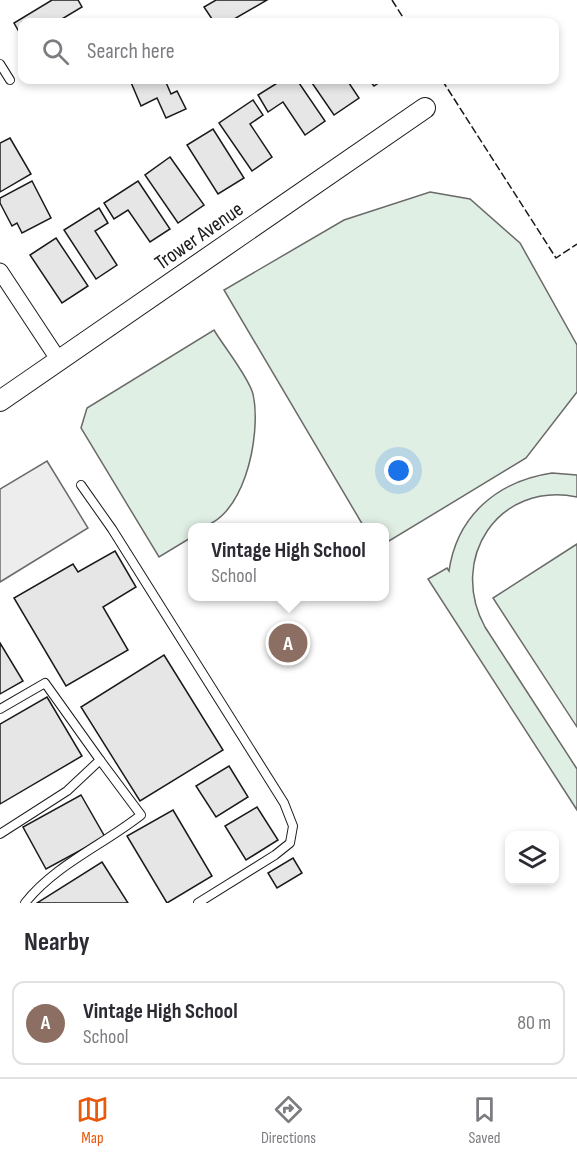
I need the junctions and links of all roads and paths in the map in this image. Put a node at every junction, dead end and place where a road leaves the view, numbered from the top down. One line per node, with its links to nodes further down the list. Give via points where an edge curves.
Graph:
1 (0, 63): 2 (lane)
2 (10, 80)
3 (425, 108): 5 (street, Trower Avenue)
4 (0, 270): 5 (street)
5 (60, 362): 6 (street, Trower Avenue)
6 (0, 401)
7 (81, 485): 12 (lane, via 278,792 293,826 290,843)
8 (0, 709): 9 (lane, via 45,683)
9 (100, 760): 10 (lane, via 67,790); 11 (lane, via 141,815 112,838 45,879)
10 (0, 834)
11 (25, 903)
12 (198, 903)

